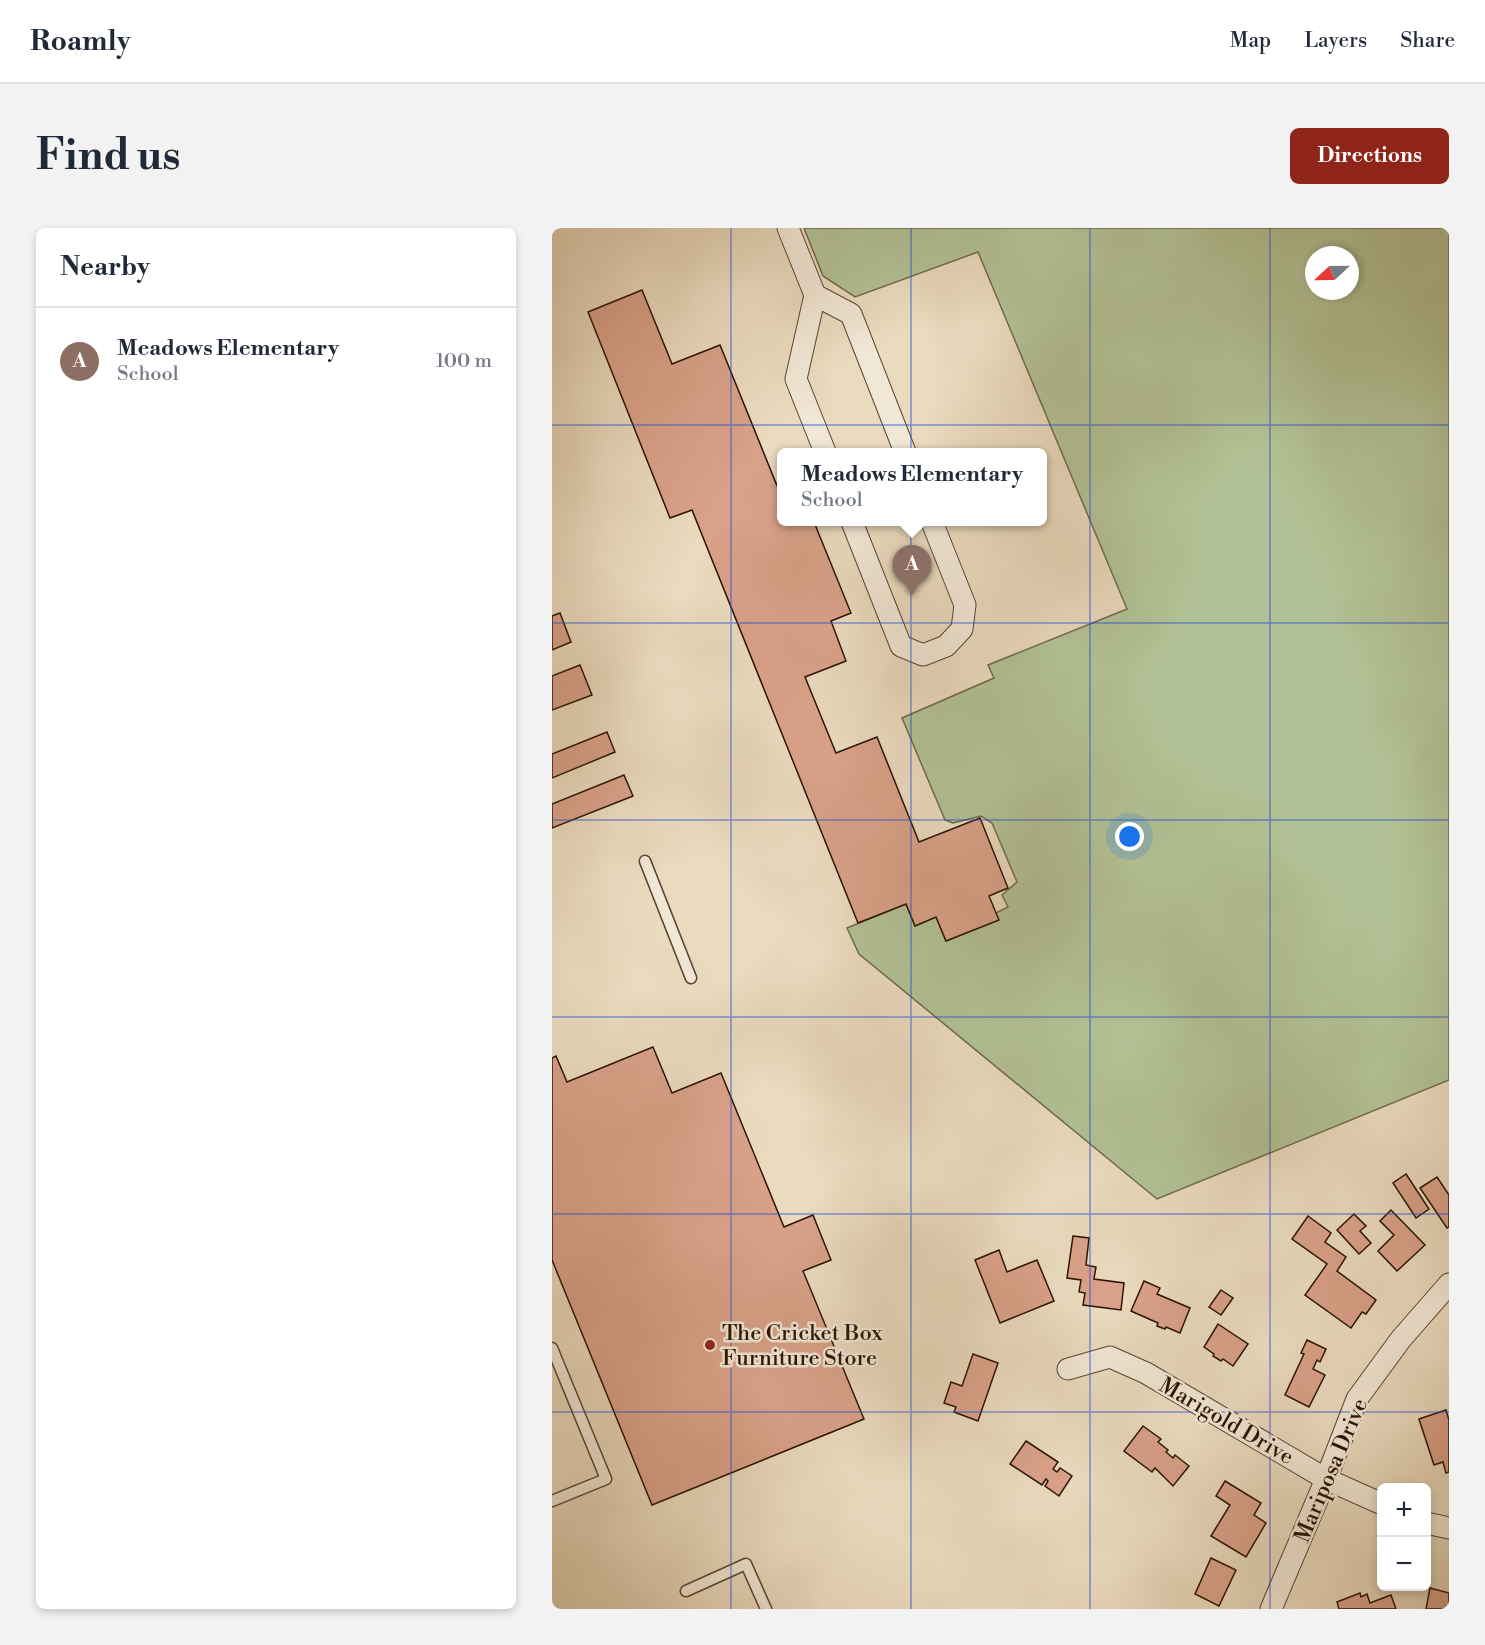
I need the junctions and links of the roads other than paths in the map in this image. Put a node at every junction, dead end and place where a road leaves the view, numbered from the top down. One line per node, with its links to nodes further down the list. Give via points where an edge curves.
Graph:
1 (788, 228): 2 (street)
2 (815, 295): 3 (street, via 796,379); 4 (street, via 850,314)
3 (823, 448)
4 (903, 448)
5 (854, 526): 6 (street, via 901,646 923,655 946,645 963,629 965,605)
6 (934, 526)
7 (645, 861): 8 (lane)
8 (691, 978)
9 (1449, 1284): 12 (street, Mariposa Drive, via 1401,1339 1357,1399)
10 (552, 1348): 13 (lane, via 606,1479)
11 (1068, 1369): 12 (street, Marigold Drive, via 1110,1357 1146,1373)
12 (1326, 1479): 14 (street, Marigold Drive); 19 (street, Mariposa Drive)
13 (552, 1501)
14 (1377, 1502)
15 (1431, 1523): 16 (street)
16 (1449, 1528)
17 (686, 1591): 18 (lane, via 746,1564)
18 (766, 1609)
19 (1271, 1609)

